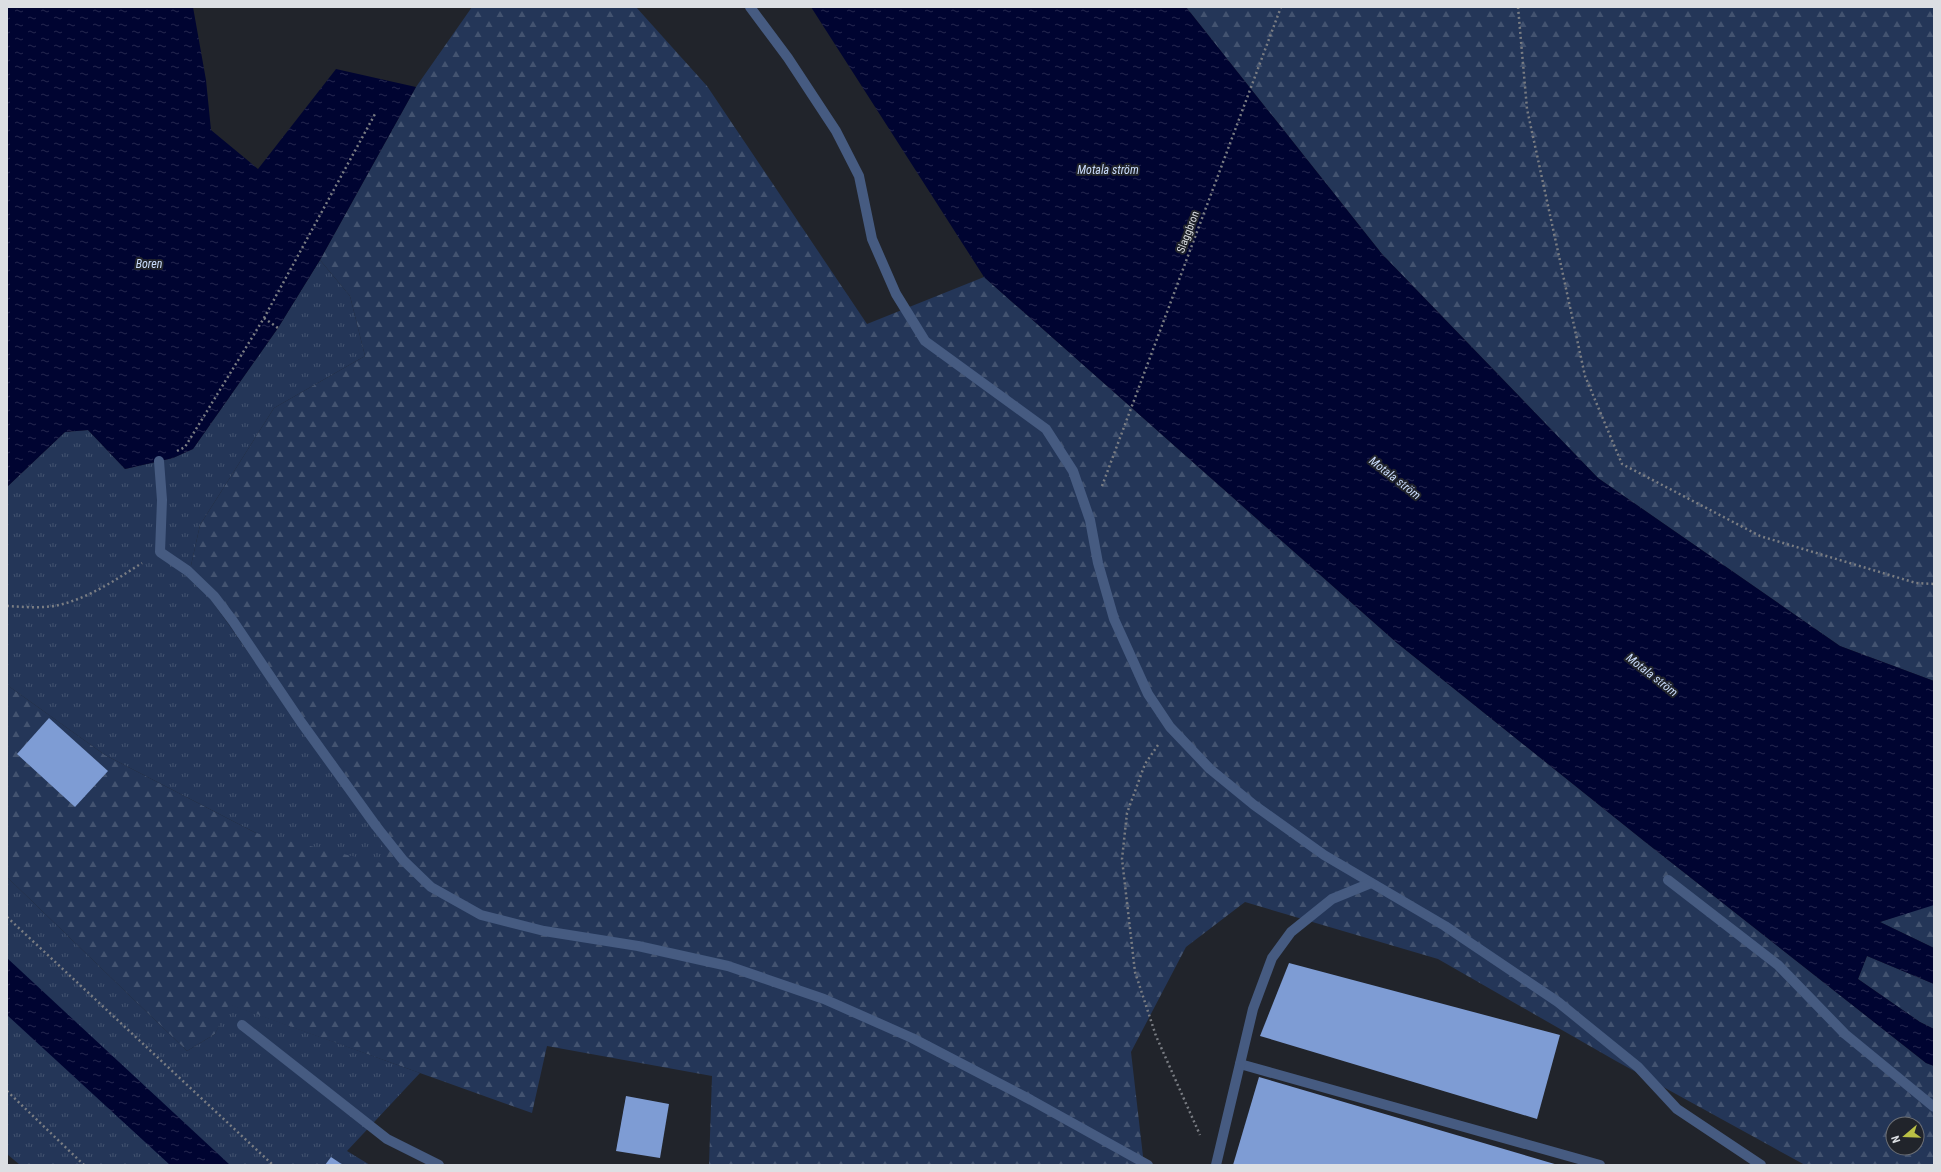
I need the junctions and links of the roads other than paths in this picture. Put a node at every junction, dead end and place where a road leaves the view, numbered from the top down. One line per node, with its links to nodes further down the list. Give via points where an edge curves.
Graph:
1 (750, 7): 4 (lane, via 788,58 836,131 859,176 872,239 896,294 924,341 1046,429 1073,471 1090,520 1098,563 1114,619 1148,694 1170,727 1210,769 1254,804 1324,855)
2 (160, 461): 9 (lane, via 160,552 188,572 214,596 300,722 376,826 403,860 431,887 481,915 544,932 638,946 728,966 824,999 912,1038)
3 (1668, 880): 7 (lane, via 1778,965 1844,1034)
4 (1371, 883): 6 (lane, via 1332,899 1291,932 1272,958 1253,1009); 12 (lane, via 1445,926 1558,1002 1638,1067 1677,1109)
5 (242, 1025): 8 (lane, via 386,1140)
6 (1240, 1064): 10 (lane); 11 (lane)
7 (1934, 1107)
8 (439, 1165)
9 (1148, 1165)
10 (1216, 1165)
11 (1600, 1165)
12 (1761, 1165)

